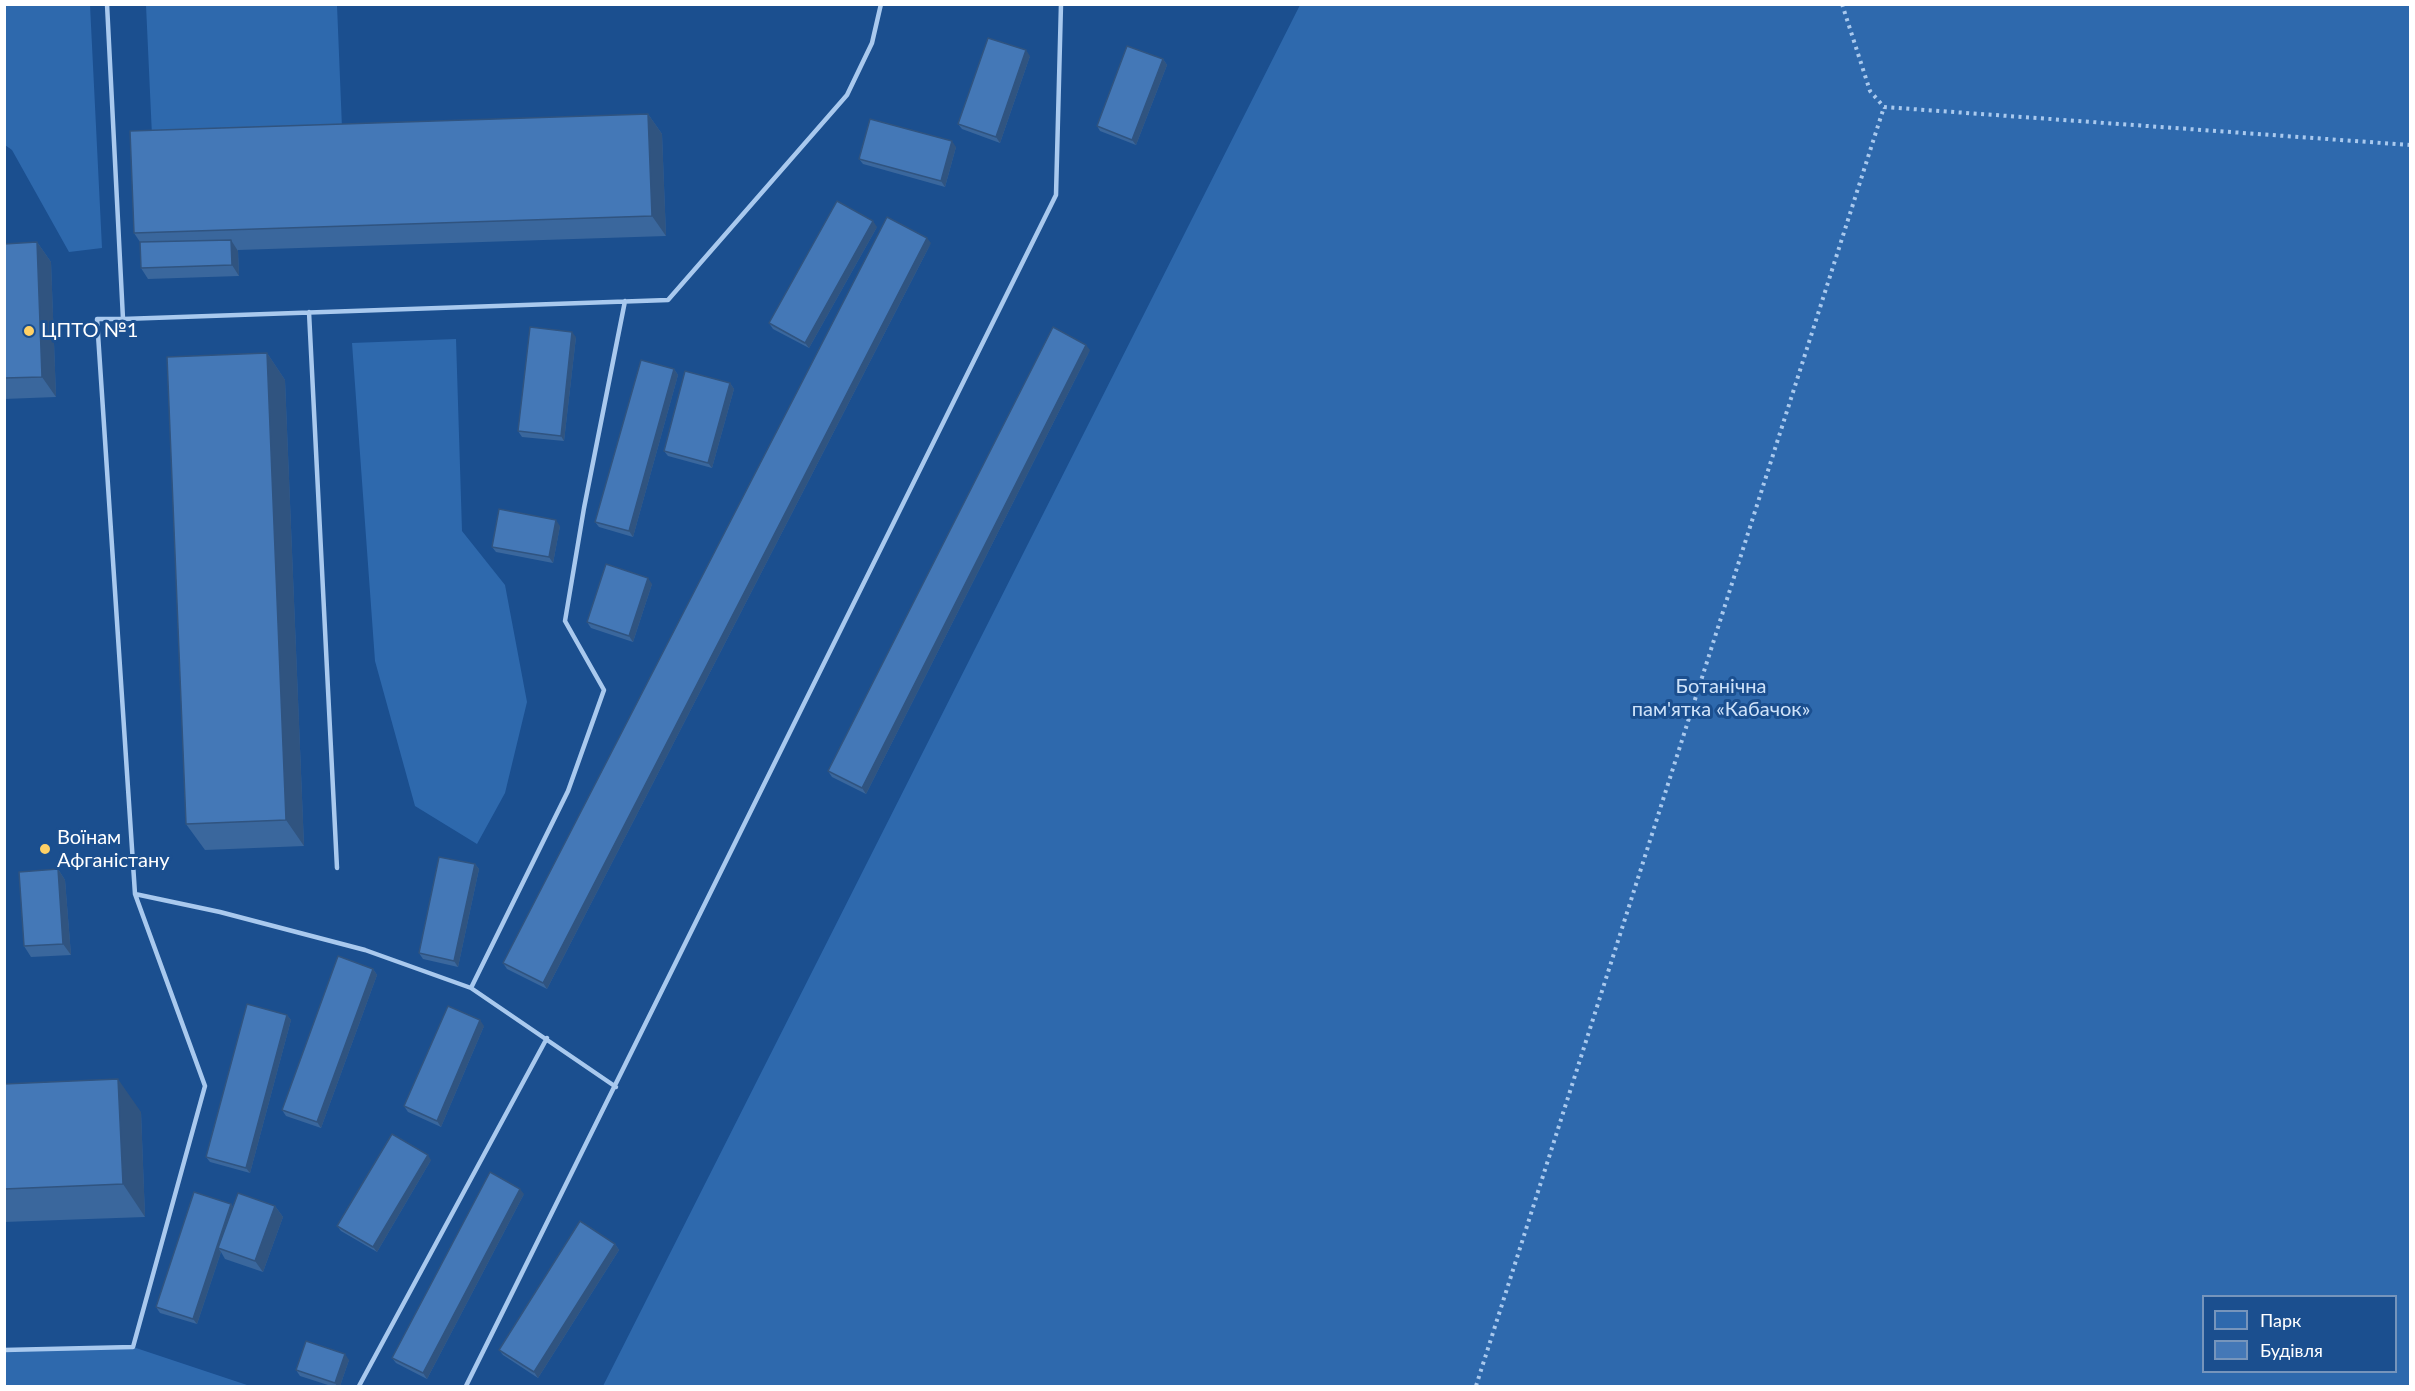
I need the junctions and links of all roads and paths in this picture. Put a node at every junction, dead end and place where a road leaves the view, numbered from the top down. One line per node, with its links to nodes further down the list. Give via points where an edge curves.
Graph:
1 (107, 4): 9 (lane)
2 (881, 4): 7 (lane, via 872,43 846,96 668,300)
3 (1061, 4): 14 (lane, via 1056,195)
4 (1842, 4): 5 (path, via 1870,91)
5 (1884, 107): 6 (path); 18 (path)
6 (2410, 145)
7 (625, 301): 8 (lane); 12 (lane, via 565,621 604,690 568,791)
8 (309, 312): 9 (lane); 10 (lane)
9 (123, 319): 11 (lane, via 97,319)
10 (337, 868)
11 (135, 894): 12 (lane, via 365,950); 15 (lane, via 205,1086 133,1347)
12 (471, 988): 13 (lane)
13 (547, 1038): 14 (lane); 16 (lane)
14 (616, 1087): 17 (lane)
15 (4, 1350)
16 (359, 1386)
17 (466, 1386)
18 (1476, 1386)

